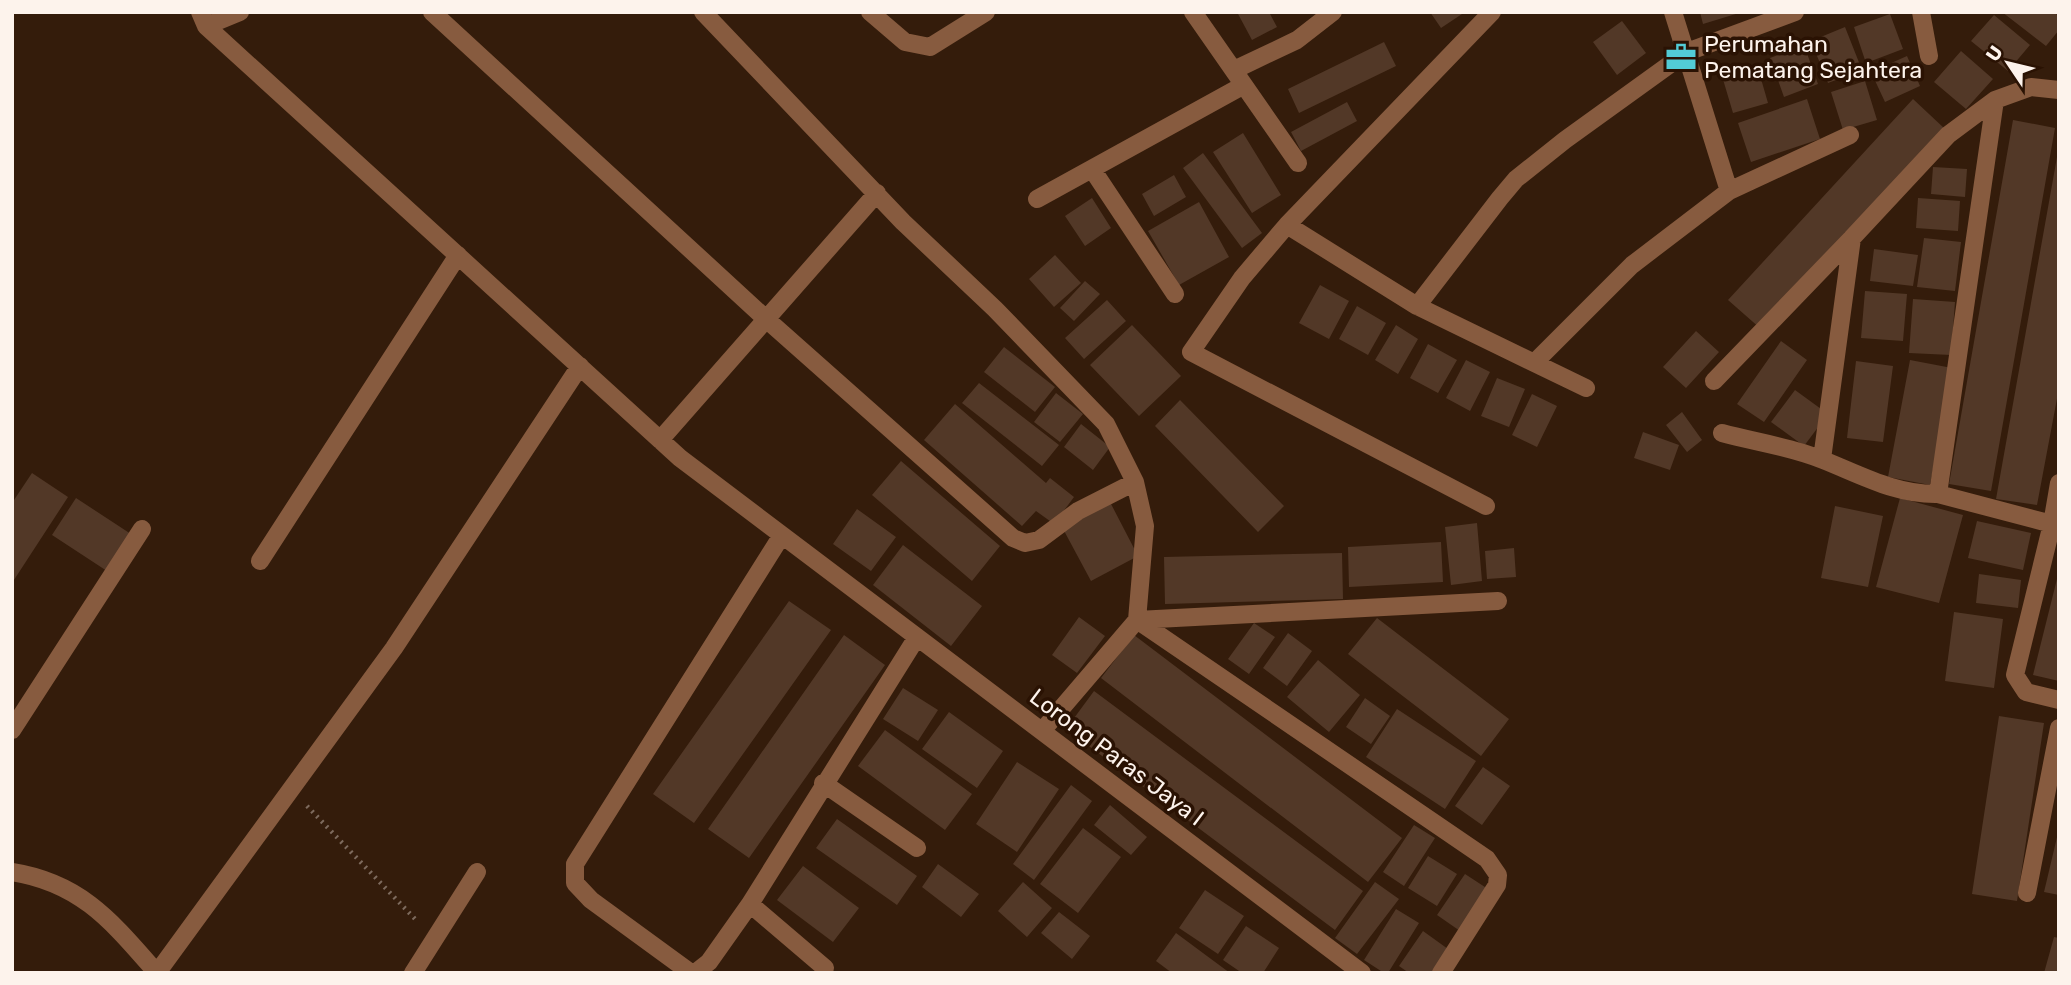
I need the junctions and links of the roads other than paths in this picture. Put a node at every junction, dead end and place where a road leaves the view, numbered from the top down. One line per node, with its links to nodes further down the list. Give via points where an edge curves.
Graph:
1 (240, 12): 12 (street)
2 (432, 12): 30 (street)
3 (703, 12): 23 (street)
4 (870, 12): 5 (street, via 905,42 930,47)
5 (986, 12)
6 (1193, 12): 15 (street)
7 (1333, 12): 15 (street, via 1297,40)
8 (1492, 12): 25 (street)
9 (1673, 12): 13 (street)
10 (1795, 12): 13 (street)
11 (1921, 12): 14 (street)
12 (203, 19): 27 (street, Lorong Paras Jaya I)
13 (1687, 52): 22 (street); 29 (street, via 1516,179)
14 (1929, 56)
15 (1234, 70): 16 (street)
16 (1244, 85): 20 (street); 21 (street)
17 (2059, 90): 18 (street, via 2031,87)
18 (1994, 100): 26 (street, via 1948,135); 40 (street)
19 (1850, 135): 22 (street)
20 (1298, 163)
21 (1091, 169): 24 (street); 28 (street)
22 (1729, 191): 31 (street, via 1632,265)
23 (877, 193): 30 (street); 38 (street, via 1107,424)
24 (1037, 200)
25 (1287, 225): 29 (street); 41 (street, via 1242,278 1191,352)
26 (1852, 238): 33 (street); 37 (street)
27 (458, 255): 32 (street, Lorong Paras Jaya I); 45 (street)
28 (1175, 294)
29 (1417, 306): 31 (street)
30 (766, 319): 36 (street); 38 (street, via 1013,538 1025,543 1039,540 1078,511)
31 (1535, 362): 34 (street)
32 (580, 366): 36 (street, Lorong Paras Jaya I); 60 (street, via 394,648)
33 (1714, 380)
34 (1586, 388)
35 (1722, 433): 37 (street)
36 (660, 440): 44 (street, Lorong Paras Jaya I)
37 (1822, 459): 40 (street, via 1893,488)
38 (1135, 482): 47 (street, via 1145,526)
39 (2059, 483): 42 (street)
40 (1938, 494): 42 (street)
41 (1486, 506)
42 (2055, 525): 49 (street, via 2015,675 2026,692)
43 (142, 529): 51 (street)
44 (782, 535): 48 (street, Lorong Paras Jaya I); 62 (street, via 575,864 575,883 591,900)
45 (260, 561)
46 (1499, 601): 47 (street)
47 (1137, 620): 52 (street); 64 (street, via 1487,859 1498,875 1497,885)
48 (917, 637): 52 (street, Lorong Paras Jaya I); 53 (street)
49 (2059, 700)
50 (2059, 728): 57 (street)
51 (12, 730)
52 (1042, 731): 63 (street, Lorong Paras Jaya I)
53 (823, 783): 54 (street); 58 (street)
54 (917, 848)
55 (12, 872): 60 (street, via 37,876 82,896 106,915)
56 (477, 872): 61 (street)
57 (2027, 893)
58 (750, 904): 59 (street); 62 (street, via 709,962)
59 (825, 968)
60 (157, 973)
61 (413, 973)
62 (693, 973)
63 (1362, 973)
64 (1441, 973)

